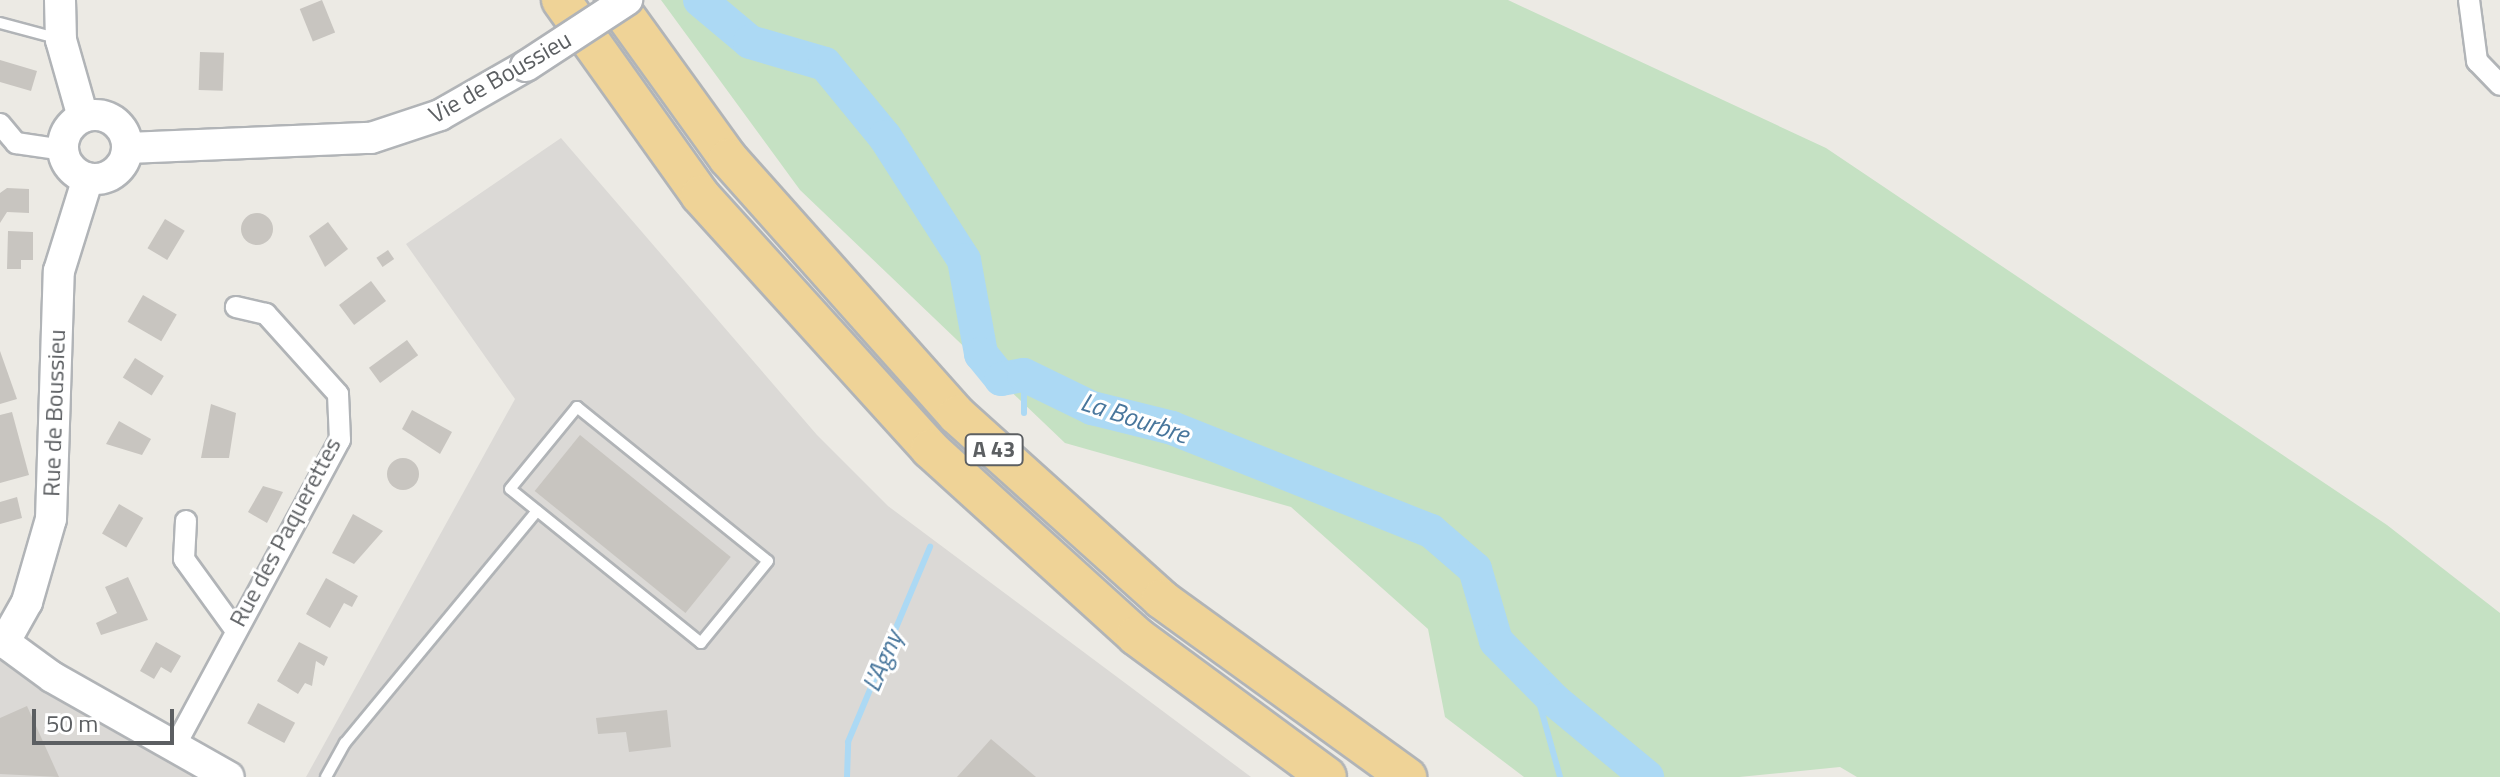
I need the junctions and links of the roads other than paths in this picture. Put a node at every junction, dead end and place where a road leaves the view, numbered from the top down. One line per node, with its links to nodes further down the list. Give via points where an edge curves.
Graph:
1 (60, 0): 7 (street)
2 (561, 0): 22 (highway, A 43, via 700,195 876,395 1136,636)
3 (614, 0): 23 (highway, A 43, via 746,181 957,415 1161,599)
4 (627, 0): 11 (street, Vie de Boussieu, bridge, via 440,115 371,138)
5 (2469, 0): 8 (street, via 2477,61)
6 (0, 23): 7 (lane)
7 (61, 40): 9 (street)
8 (2500, 85)
9 (83, 117): 11 (street, via 119,125); 12 (street, via 67,132)
10 (0, 124): 12 (street, via 16,143)
11 (128, 148): 13 (street, via 110,176)
12 (64, 150): 13 (street, via 69,165)
13 (88, 178): 18 (street, Rue de Boussieu, via 59,271 51,519 27,602)
14 (236, 307): 17 (street, Rue des Paquerettes, via 266,314 338,394 340,440)
15 (537, 511): 15 (lane, via 510,489 577,407 768,561 701,643); 21 (lane, via 345,743)
16 (186, 521): 17 (street, via 184,559)
17 (234, 628): 19 (street, Rue des Paquerettes)
18 (2, 641): 19 (street)
19 (174, 748): 20 (street)
20 (229, 777)
21 (326, 777)
22 (1327, 777)
23 (1407, 777)

